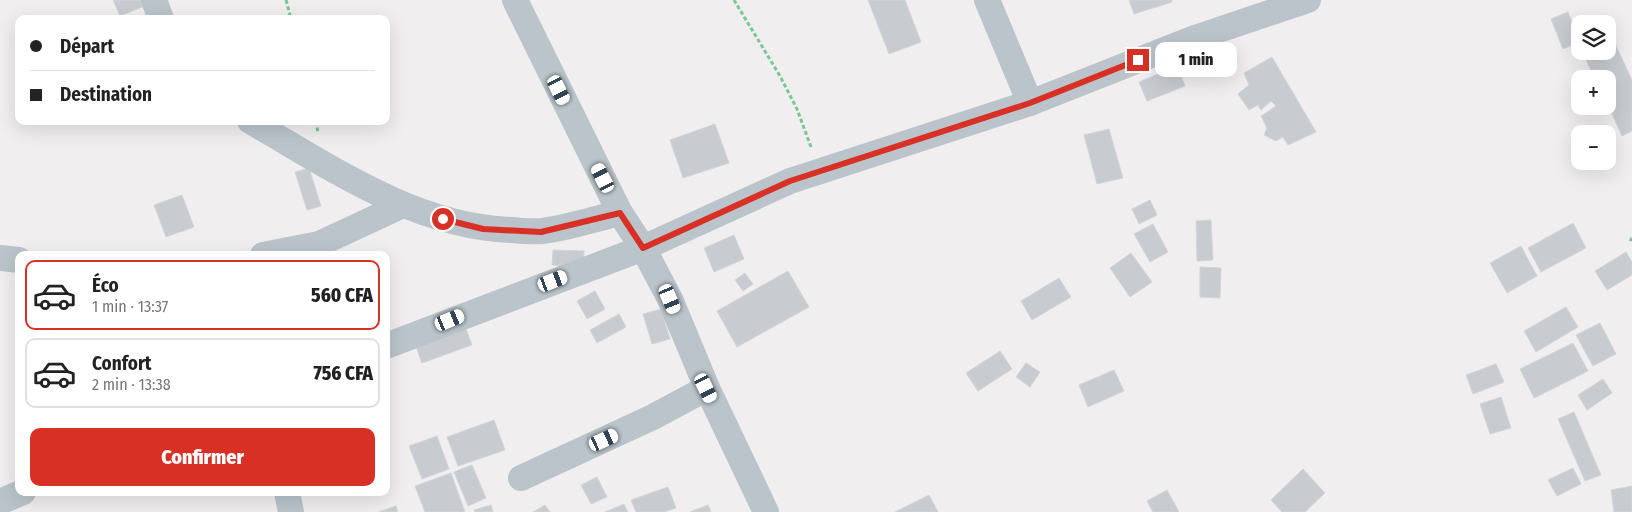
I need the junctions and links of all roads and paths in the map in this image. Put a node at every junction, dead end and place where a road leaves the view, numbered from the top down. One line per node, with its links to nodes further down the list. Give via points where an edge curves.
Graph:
1 (154, 0): 7 (street)
2 (286, 0): 8 (path)
3 (515, 0): 13 (street)
4 (734, 0): 11 (path, via 797,109 805,136)
5 (987, 0): 9 (street)
6 (1308, 0): 9 (street, via 1192,39)
7 (159, 15)
8 (290, 15)
9 (1030, 103): 11 (street)
10 (257, 125): 12 (street)
11 (822, 171): 14 (street, via 790,181)
12 (403, 205): 13 (street, via 483,229 541,232); 15 (street, via 319,244)
13 (620, 213): 14 (street)
14 (643, 248): 18 (street); 19 (street, via 670,299)
15 (283, 251)
16 (0, 258): 17 (street)
17 (15, 260)
18 (390, 344)
19 (706, 388): 20 (street, via 653,417); 25 (street)
20 (521, 478)
21 (15, 495): 23 (street)
22 (288, 496): 24 (street)
23 (0, 502)
24 (291, 512)
25 (766, 512)

